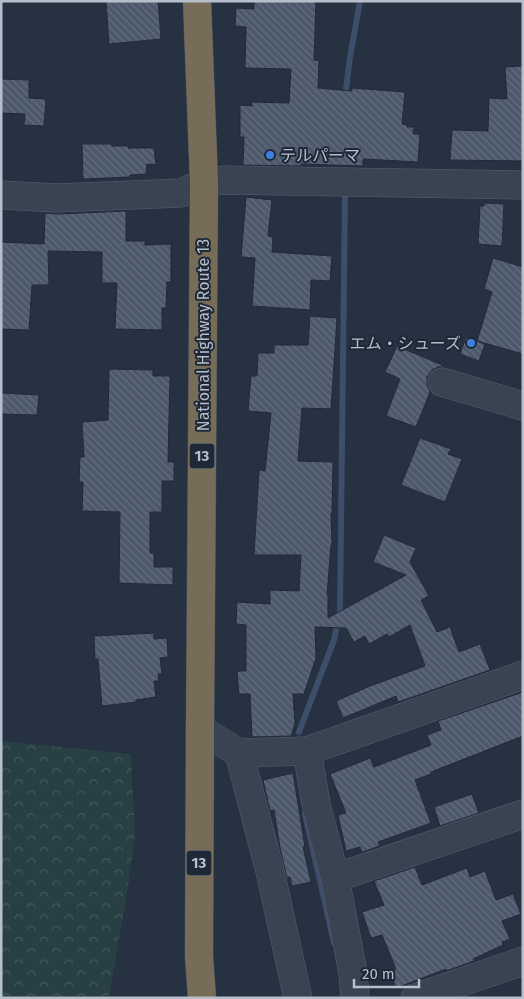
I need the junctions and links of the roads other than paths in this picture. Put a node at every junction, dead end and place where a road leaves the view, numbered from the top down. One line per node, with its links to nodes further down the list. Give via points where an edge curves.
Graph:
1 (198, 1): 2 (highway, National Highway Route 13 / 13)
2 (204, 183): 3 (street, via 223,180); 4 (street, via 180,193 56,198); 8 (highway, National Highway Route 13 / 13)
3 (523, 186)
4 (1, 195)
5 (442, 382): 6 (street)
6 (523, 406)
7 (523, 675): 9 (street)
8 (200, 729): 10 (street); 14 (highway, 13, via 199,956)
9 (307, 751): 10 (street); 12 (street, via 316,804)
10 (239, 753): 15 (street, via 270,871)
11 (523, 814): 12 (street)
12 (335, 878): 16 (street, via 353,973)
13 (523, 961): 17 (street)
14 (202, 998)
15 (298, 998)
16 (354, 998)
17 (415, 998)

